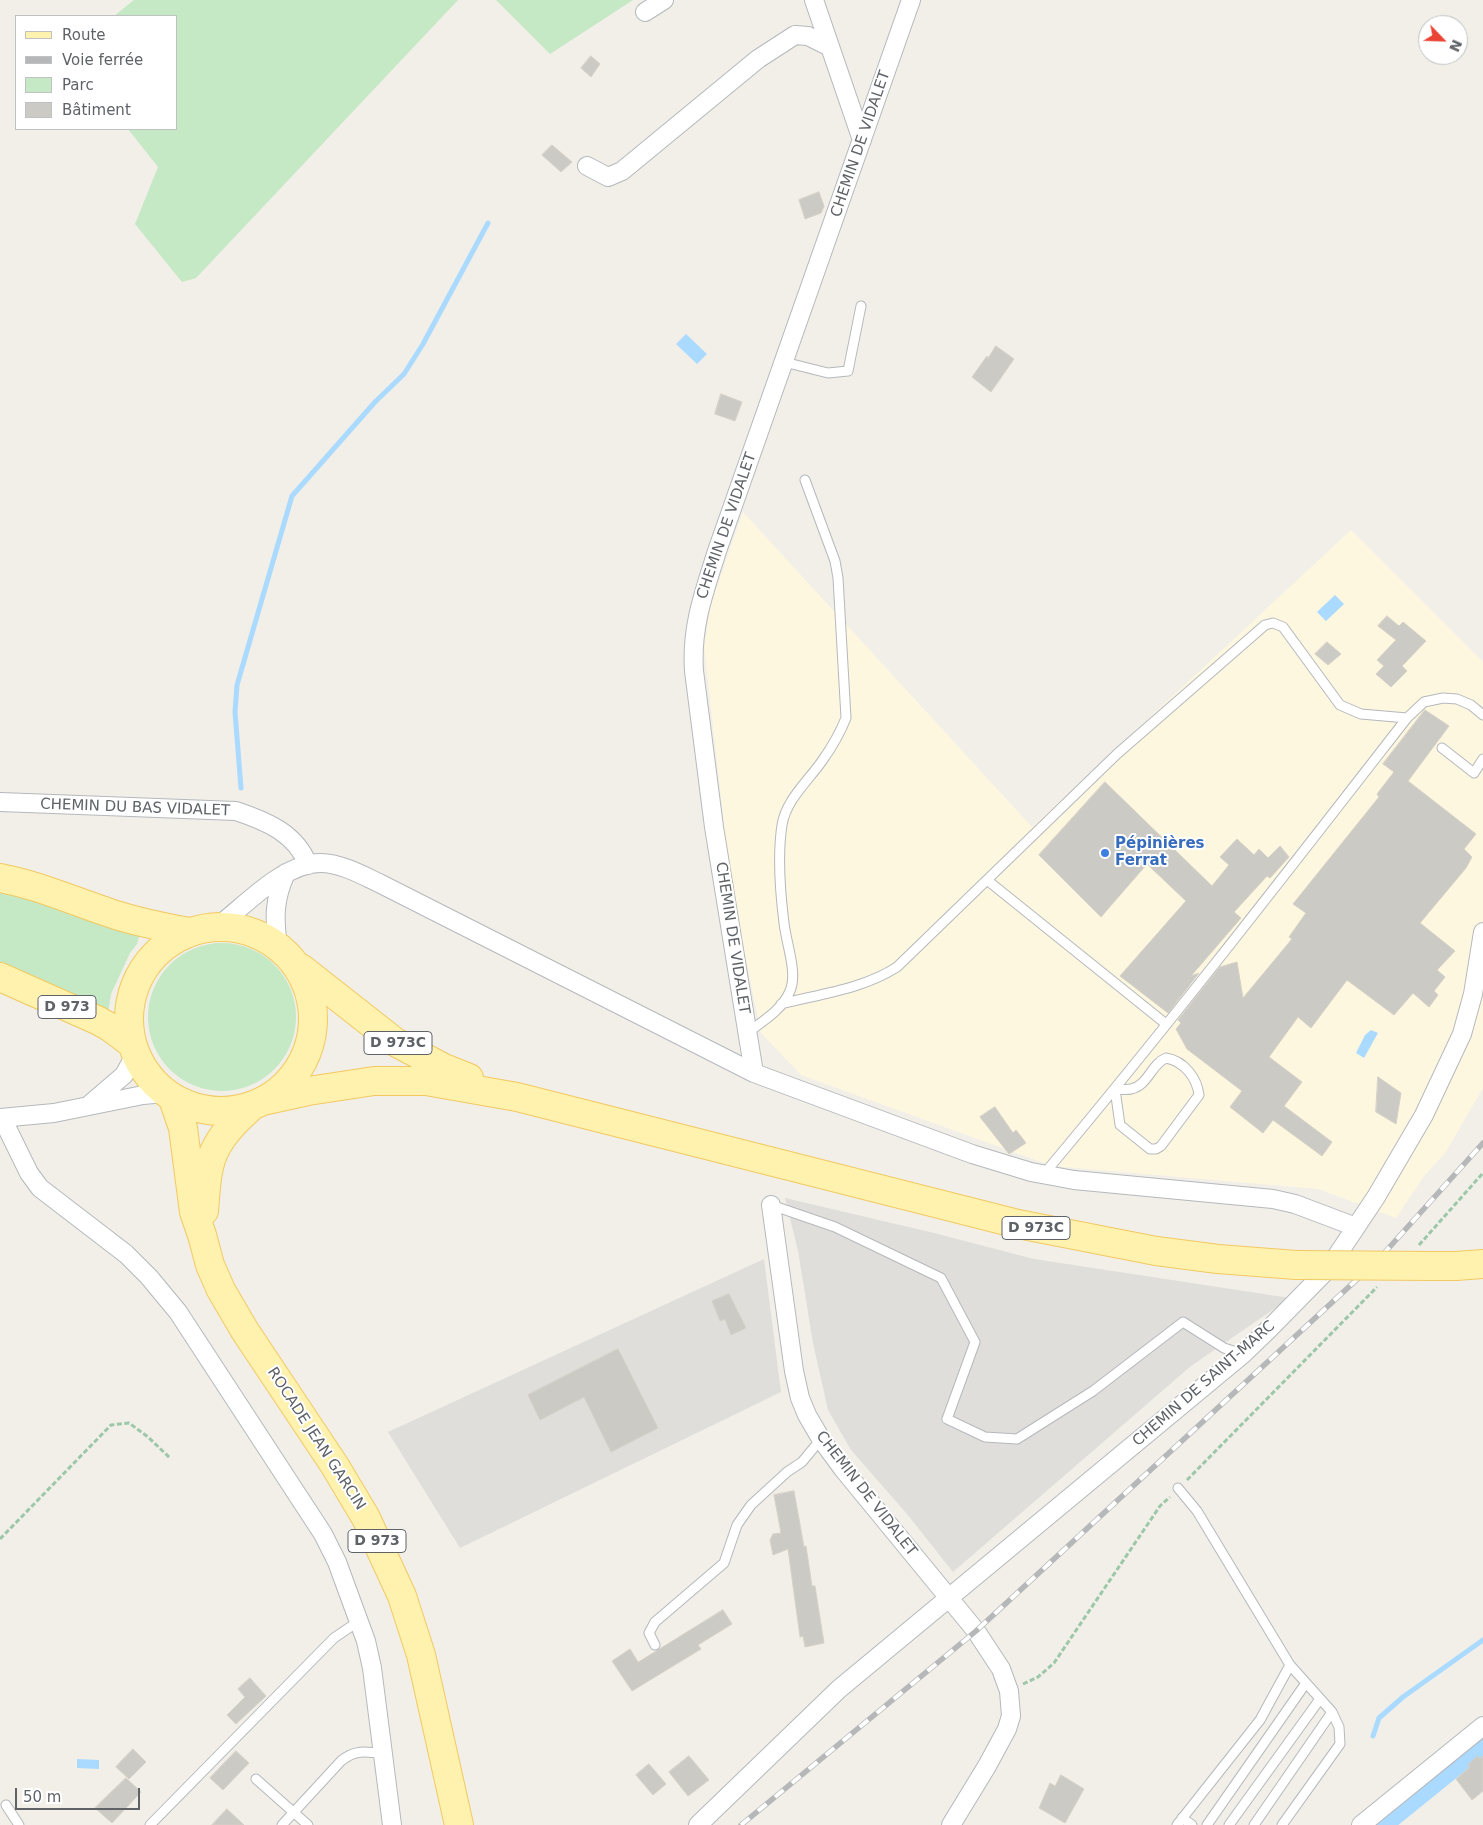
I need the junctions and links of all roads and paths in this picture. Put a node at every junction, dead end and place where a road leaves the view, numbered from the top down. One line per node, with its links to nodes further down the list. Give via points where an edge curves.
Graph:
1 (664, 0): 4 (street)
2 (814, 0): 5 (street)
3 (911, 0): 6 (street, CHEMIN DE VIDALET)
4 (645, 12)
5 (830, 47): 6 (street); 7 (street, via 808,36 795,35 758,59 622,171 608,177)
6 (862, 140): 9 (street, CHEMIN DE VIDALET)
7 (587, 166)
8 (861, 306): 9 (lane, via 848,371 828,373)
9 (784, 362): 27 (street, CHEMIN DE VIDALET, via 709,576 696,618 692,648 714,827)
10 (805, 480): 25 (lane, via 835,561 838,578 846,718 822,761 790,803 784,819 779,870 793,976 790,990)
11 (1483, 715): 12 (lane, via 1471,704 1443,698 1424,702)
12 (1406, 718): 19 (lane, via 1361,714 1340,705 1283,627 1265,624 1118,754); 26 (lane)
13 (1442, 748): 14 (lane, via 1474,772)
14 (1483, 759)
15 (0, 802): 16 (street, CHEMIN DU BAS VIDALET, via 236,811 263,820 285,834 303,851)
16 (308, 865): 17 (street); 29 (street, via 321,862 360,875)
17 (286, 873): 20 (street, via 269,883); 23 (street, via 276,901 275,922)
18 (0, 878): 21 (main road, via 160,927)
19 (987, 880): 25 (lane, via 898,967 885,975 864,984); 26 (lane)
20 (218, 926): 21 (main road); 23 (main road, via 260,934)
21 (189, 932): 28 (main road, via 165,945 146,964 133,989 128,1016)
22 (1483, 932): 39 (street, CHEMIN DE SAINT-MARC, via 1473,994 1462,1034 1424,1115)
23 (287, 955): 32 (main road, D 973C, via 395,1042 444,1068); 33 (main road, ROCADE JEAN GARCIN, via 310,992 314,1023 307,1053 291,1080)
24 (0, 977): 28 (main road, D 973, via 99,1021)
25 (781, 1004): 27 (lane)
26 (1166, 1024): 30 (lane)
27 (747, 1033): 29 (street, CHEMIN DE VIDALET)
28 (133, 1049): 31 (main road, via 147,1076); 34 (street, via 124,1075)
29 (754, 1073): 37 (street, via 972,1154)
30 (1115, 1090): 30 (lane, via 1120,1125 1150,1149 1161,1146 1199,1095 1189,1070 1166,1058 1160,1060 1141,1085); 37 (lane)
31 (169, 1096): 33 (main road, via 191,1108 210,1112 230,1112); 34 (street, via 142,1095); 40 (main road, ROCADE JEAN GARCIN / D 973, via 183,1128 194,1212)
32 (517, 1097): 33 (main road, D 973C, via 426,1081 382,1081 308,1091); 41 (main road, D 973C, bridge, via 1027,1226 1156,1251 1296,1265)
33 (258, 1104): 40 (main road, ROCADE JEAN GARCIN / D 973, via 228,1129 216,1146 208,1174)
34 (86, 1107): 35 (street)
35 (1, 1118): 50 (street, via 28,1173 40,1188 126,1254 178,1312 323,1534)
36 (1483, 1173): 41 (path)
37 (1044, 1174): 39 (street, via 1074,1180 1273,1200 1295,1204)
38 (771, 1205): 44 (lane, via 835,1227 941,1278 975,1342 947,1419 985,1437 1017,1439 1093,1391 1184,1322 1224,1348); 45 (street, CHEMIN DE VIDALET, via 794,1371 800,1398)
39 (1356, 1227): 44 (street, CHEMIN DE SAINT-MARC, via 1328,1269)
40 (202, 1235): 68 (main road, ROCADE JEAN GARCIN / D 973, via 221,1290 335,1466 387,1561 421,1654)
41 (1424, 1257): 42 (main road, D 973C, via 1456,1266)
42 (1483, 1264)
43 (1378, 1287): 47 (path)
44 (1243, 1354): 49 (street, CHEMIN DE SAINT-MARC)
45 (820, 1439): 49 (street, CHEMIN DE VIDALET); 51 (lane, via 802,1462 751,1506 737,1525 724,1563 655,1622 649,1633)
46 (170, 1458): 48 (path, via 129,1423 111,1425)
47 (1178, 1488): 52 (lane, via 1197,1511); 54 (path, via 1160,1506 1054,1663 1038,1677)
48 (0, 1539)
49 (948, 1598): 54 (street, CHEMIN DE VIDALET, via 976,1631 1001,1669); 69 (street, CHEMIN DE SAINT-MARC, via 840,1690)
50 (359, 1621): 58 (street, via 372,1668); 64 (lane, via 334,1638)
51 (655, 1645)
52 (1290, 1665): 53 (lane); 62 (lane, via 1260,1720)
53 (1306, 1683): 55 (lane); 72 (lane)
54 (1009, 1691): 70 (street, CHEMIN DE VIDALET, via 1011,1716 1007,1729)
55 (1320, 1699): 56 (lane); 73 (lane)
56 (1332, 1712): 74 (lane); 75 (lane, via 1340,1727 1340,1744)
57 (1483, 1726): 76 (street)
58 (382, 1754): 61 (lane, via 366,1751 349,1754); 67 (street)
59 (256, 1779): 61 (lane)
60 (6, 1805): 63 (lane)
61 (294, 1812): 65 (lane); 66 (lane)
62 (1180, 1822): 71 (lane)
63 (19, 1825)
64 (150, 1825)
65 (282, 1825)
66 (308, 1825)
67 (392, 1825)
68 (459, 1825)
69 (698, 1825)
70 (951, 1825)
71 (1192, 1825)
72 (1207, 1825)
73 (1229, 1825)
74 (1254, 1825)
75 (1282, 1825)
76 (1361, 1825)

